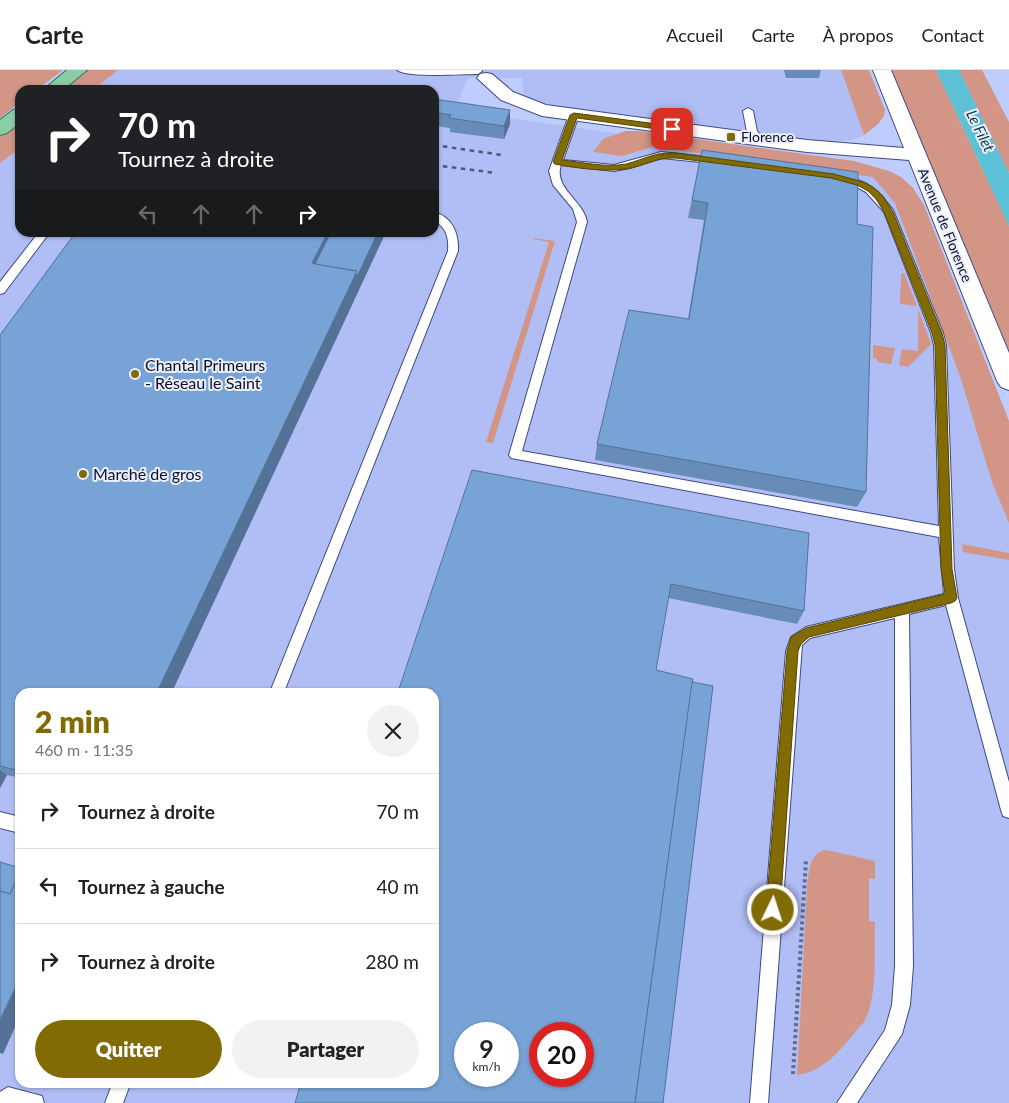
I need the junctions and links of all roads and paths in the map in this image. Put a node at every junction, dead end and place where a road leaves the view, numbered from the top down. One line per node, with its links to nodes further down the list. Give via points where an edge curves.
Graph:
1 (78, 70): 5 (main road)
2 (401, 70): 4 (lane)
3 (882, 70): 11 (street, Avenue de Florence)
4 (481, 73): 7 (street, via 507,96 526,105)
5 (58, 85)
6 (748, 111): 10 (lane, via 752,132)
7 (574, 115): 10 (street); 12 (lane)
8 (15, 118): 9 (main road)
9 (0, 130)
10 (759, 140): 11 (street)
11 (916, 155): 18 (street, Avenue de Florence)
12 (557, 162): 13 (lane, via 614,168 661,155); 19 (lane, via 554,178 579,210 582,222 515,455)
13 (734, 163)
14 (831, 176): 19 (lane, via 860,184 880,197 889,212 937,333)
15 (439, 220): 22 (lane, via 449,228 454,238 453,252)
16 (41, 237): 17 (lane)
17 (0, 290)
18 (1009, 381)
19 (946, 533): 20 (lane)
20 (951, 598): 21 (lane); 23 (lane)
21 (902, 610): 32 (lane, via 806,633 796,641 792,651); 33 (lane, via 904,966 901,1005 893,1034)
22 (279, 688)
23 (1009, 810)
24 (0, 820): 25 (lane)
25 (15, 824)
26 (806, 860): 27 (path)
27 (793, 1074)
28 (120, 1088): 31 (lane)
29 (4, 1097): 30 (lane)
30 (35, 1103)
31 (114, 1103)
32 (760, 1103)
33 (846, 1103)

